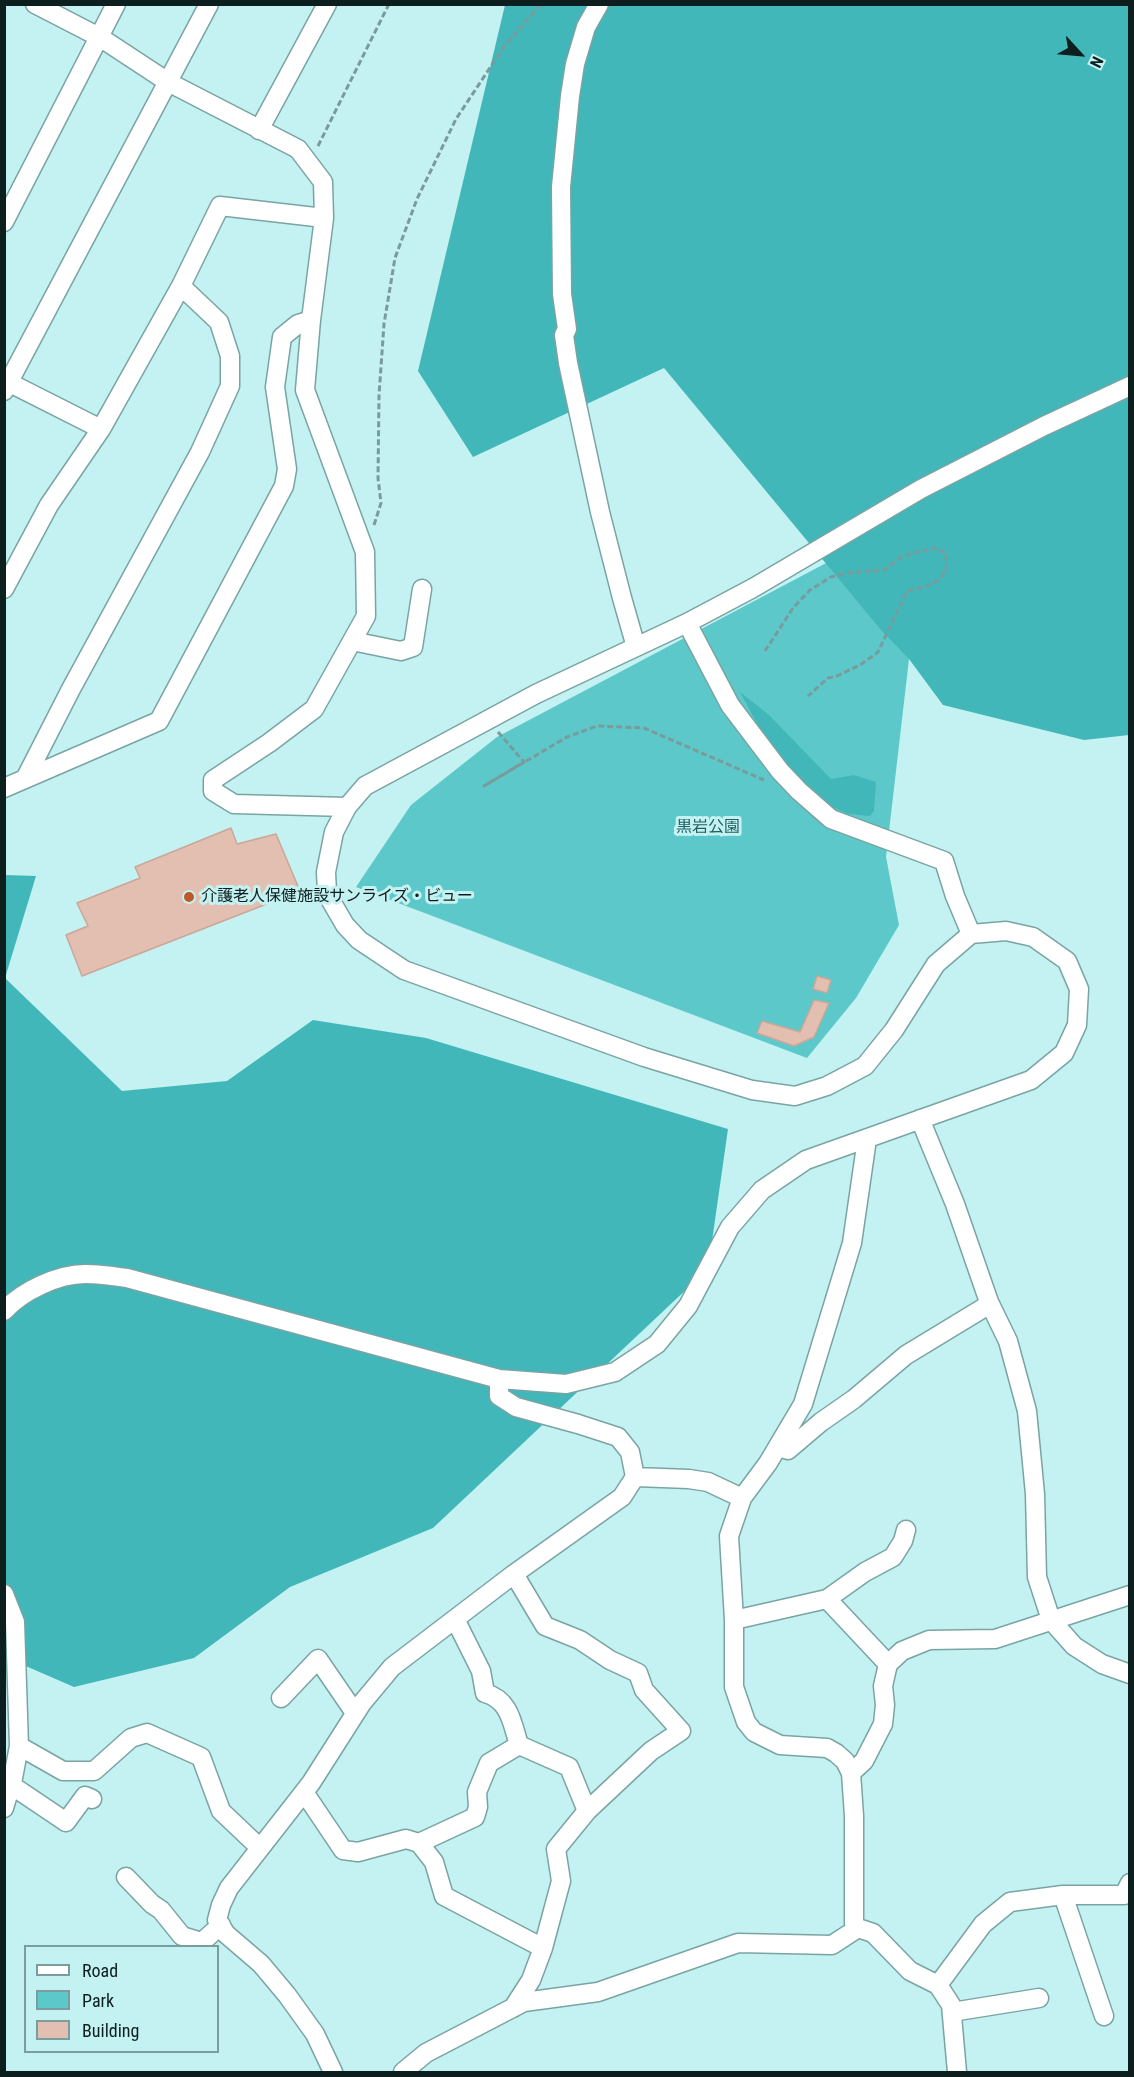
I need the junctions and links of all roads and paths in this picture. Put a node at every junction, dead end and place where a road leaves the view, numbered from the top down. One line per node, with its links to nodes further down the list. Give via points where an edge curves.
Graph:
1 (35, 4): 8 (street)
2 (117, 4): 8 (street)
3 (209, 4): 9 (street)
4 (327, 4): 10 (street)
5 (389, 4): 11 (path)
6 (541, 4): 19 (path, via 503,48 456,119 417,199 395,258 384,324 379,395 381,503)
7 (599, 4): 24 (street, via 586,27 570,96 561,187 562,294 567,329 564,335 600,512)
8 (100, 38): 9 (street); 13 (street)
9 (168, 82): 10 (street); 16 (street)
10 (260, 130): 11 (street, via 298,149)
11 (309, 164): 12 (street, via 323,182)
12 (324, 218): 14 (street, via 220,206); 15 (street)
13 (4, 222)
14 (182, 286): 18 (street); 29 (street, via 219,322 230,356 230,386 200,453)
15 (311, 320): 19 (street, via 305,390); 29 (street, via 298,324 282,337 275,387 287,470 284,486 159,721)
16 (6, 384): 18 (street)
17 (1130, 386): 22 (street, via 921,489)
18 (101, 429): 20 (street, via 49,505)
19 (365, 552): 23 (street, via 366,616)
20 (4, 589)
21 (422, 589): 23 (street, via 412,647 401,651)
22 (687, 623): 24 (street); 33 (street, via 730,705 780,771 831,819 944,861)
23 (352, 641): 32 (street, via 314,709 213,780 213,791 234,804)
24 (636, 647): 27 (street)
25 (765, 651): 26 (path, via 793,608 831,576 884,570 901,557 932,548 945,552 947,566 943,576 935,584 907,591 878,652 860,665 828,678)
26 (808, 696)
27 (487, 720): 28 (path); 32 (street, via 365,786)
28 (524, 762): 28 (path, via 492,781 484,786 494,780); 30 (path, via 567,737 597,726 644,728)
29 (25, 779): 31 (street)
30 (765, 781)
31 (4, 788)
32 (347, 807): 33 (street, via 334,832 326,872 327,894 359,940 404,970 644,1057 752,1090 795,1096 827,1086 865,1066 894,1030 936,964)
33 (971, 934): 34 (street, via 1006,931 1033,937 1067,961 1079,989 1077,1025 1064,1053 1031,1080)
34 (920, 1119): 35 (street); 36 (street)
35 (867, 1139): 38 (street, via 806,1160 762,1190 730,1227 688,1306 657,1344 615,1372 566,1384); 39 (street, via 852,1243 803,1404)
36 (990, 1304): 39 (street, via 906,1355 789,1450); 49 (street, via 1008,1341 1027,1412 1035,1494 1037,1577)
37 (4, 1311): 38 (street, via 42,1283 83,1274 128,1278)
38 (499, 1379): 40 (street, via 499,1396 516,1407 618,1437 630,1452)
39 (778, 1447): 41 (street)
40 (635, 1477): 41 (street, via 708,1482); 43 (street, via 622,1497)
41 (742, 1498): 48 (street, via 729,1536)
42 (906, 1530): 46 (street, via 893,1557)
43 (514, 1574): 47 (street); 61 (street, via 545,1626 580,1640 638,1673 644,1690 681,1731 651,1751)
44 (4, 1594): 55 (street, via 15,1622)
45 (1130, 1595): 49 (street)
46 (826, 1599): 48 (street); 50 (street)
47 (455, 1619): 53 (street, via 392,1667); 54 (street, via 482,1671 485,1693 497,1696 510,1713)
48 (734, 1620): 56 (street, via 734,1687 746,1722 754,1732 780,1745 827,1748 845,1761)
49 (1052, 1620): 50 (street, via 995,1639 929,1640 902,1651); 51 (street, via 1074,1646 1102,1664)
50 (888, 1664): 56 (street, via 883,1686 883,1724 864,1761)
51 (1130, 1674)
52 (281, 1698): 53 (street, via 318,1659)
53 (355, 1713): 58 (street)
54 (519, 1745): 61 (street, via 569,1767); 62 (street, via 489,1764 477,1792 475,1817)
55 (19, 1746): 57 (street); 63 (street, via 63,1771 94,1771 131,1738 147,1733 201,1757 221,1811)
56 (851, 1773): 68 (street, via 854,1923)
57 (11, 1785): 59 (street, via 66,1822 85,1796); 60 (street)
58 (304, 1792): 62 (street, via 343,1850 358,1852 406,1839); 63 (street)
59 (92, 1800)
60 (4, 1808)
61 (587, 1811): 69 (street, via 556,1849 561,1881)
62 (419, 1843): 69 (street, via 434,1862 444,1896)
63 (260, 1848): 67 (street, via 220,1905 217,1920)
64 (126, 1877): 67 (street, via 182,1936 201,1942)
65 (1130, 1882): 66 (street, via 1124,1894)
66 (1063, 1895): 70 (street, via 1010,1902 983,1924); 74 (street)
67 (221, 1925): 75 (street, via 287,1995 315,2034)
68 (858, 1928): 70 (street, via 873,1933 910,1971); 72 (street, via 832,1946 738,1943 598,1992 524,2002)
69 (543, 1948): 72 (street, via 531,1980)
70 (938, 1985): 73 (street)
71 (1039, 1998): 73 (street)
72 (513, 2008): 76 (street, via 426,2053)
73 (952, 2012): 77 (street)
74 (1104, 2016)
75 (333, 2073)
76 (403, 2073)
77 (957, 2073)

